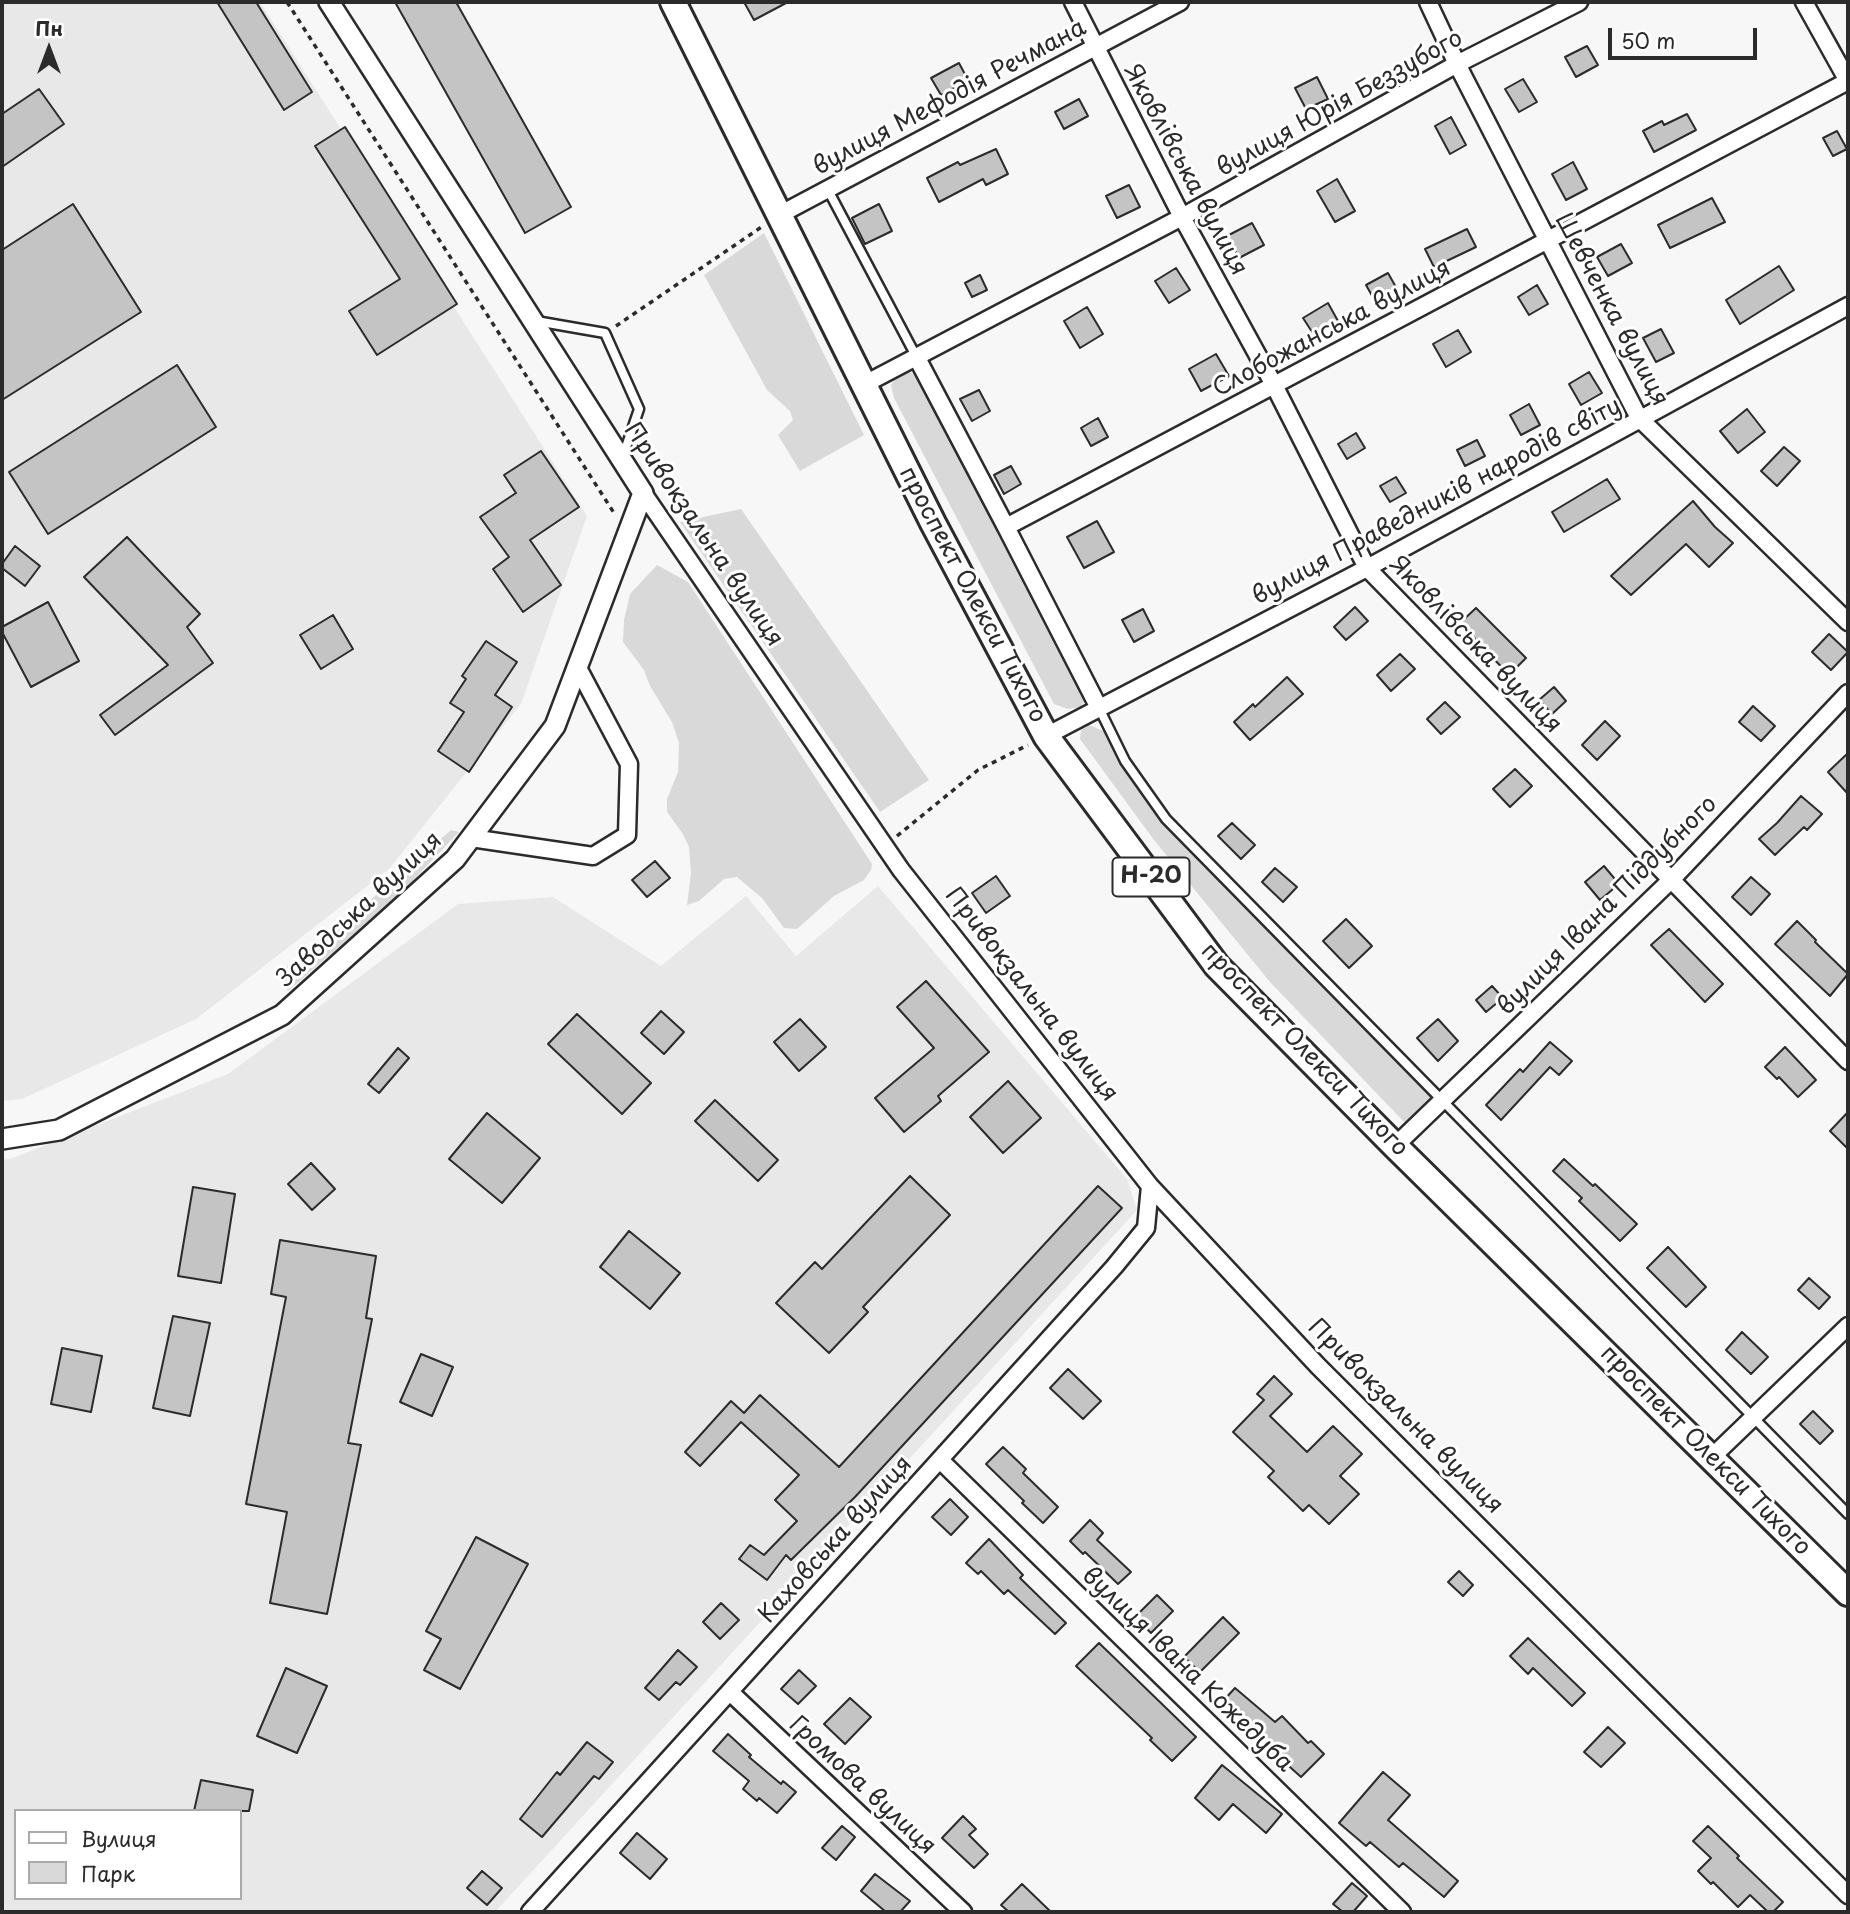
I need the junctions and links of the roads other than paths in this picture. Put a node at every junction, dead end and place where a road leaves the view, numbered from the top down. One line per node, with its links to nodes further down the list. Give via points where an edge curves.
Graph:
1 (329, 2): 16 (street, Привокзальна вулиця)
2 (673, 2): 12 (main road, проспект Олекси Тихого / Н-20)
3 (1073, 2): 8 (street, Яковлівська вулиця)
4 (1180, 2): 8 (street, вулиця Мефодія Речмана)
5 (1428, 2): 9 (street, Шевченка вулиця)
6 (1580, 2): 9 (street, вулиця Юрія Беззубого)
7 (1804, 2): 10 (street)
8 (1096, 46): 11 (street, вулиця Мефодія Речмана); 13 (street, Яковлівська вулиця)
9 (1457, 64): 13 (street, вулиця Юрія Беззубого); 14 (street, Шевченка вулиця)
10 (1848, 81): 14 (street, Слобожанська вулиця)
11 (828, 190): 12 (street, вулиця Мефодія Речмана); 17 (lane)
12 (779, 215): 18 (main road, проспект Олекси Тихого / Н-20)
13 (1182, 217): 17 (street, вулиця Юрія Беззубого); 19 (street, Яковлівська вулиця)
14 (1548, 241): 19 (street, Слобожанська вулиця); 20 (street, Шевченка вулиця)
15 (1848, 306): 20 (street, вулиця Праведників народів світу)
16 (534, 320): 21 (street, Привокзальна вулиця); 21 (lane, via 605,333 639,410)
17 (917, 358): 18 (street, вулиця Юрія Беззубого); 23 (street)
18 (863, 385): 29 (main road, проспект Олекси Тихого / Н-20)
19 (1274, 385): 23 (street, Слобожанська вулиця); 24 (street, Яковлівська вулиця)
20 (1639, 418): 24 (street, вулиця Праведників народів світу); 25 (street, Шевченка вулиця)
21 (622, 459): 22 (street, Привокзальна вулиця)
22 (643, 492): 26 (street, Заводська вулиця); 36 (street, Привокзальна вулиця, via 901,870)
23 (1006, 527): 28 (street)
24 (1367, 568): 28 (street, вулиця Праведників народів світу); 31 (street, Яковлівська вулиця)
25 (1848, 622)
26 (578, 666): 30 (street, Заводська вулиця, via 555,726); 30 (street, via 629,764 628,835 593,856)
27 (1848, 693): 31 (street, вулиця Івана Піддубного)
28 (1099, 708): 29 (street, вулиця Праведників народів світу); 33 (lane, via 1125,761 1166,819)
29 (1046, 736): 35 (main road, проспект Олекси Тихого / Н-20, via 1217,966)
30 (471, 838): 34 (street, Заводська вулиця, via 455,859 282,1015 59,1130)
31 (1672, 878): 32 (street, Яковлівська вулиця); 33 (street, вулиця Івана Піддубного)
32 (1848, 1061)
33 (1442, 1101): 35 (street, вулиця Івана Піддубного); 38 (lane)
34 (2, 1139)
35 (1395, 1146): 39 (main road, проспект Олекси Тихого / Н-20)
36 (1150, 1186): 40 (street, Каховська вулиця, via 1146,1228); 44 (street, Привокзальна вулиця, via 1318,1366)
37 (1848, 1326): 38 (street)
38 (1753, 1418): 39 (street); 41 (lane)
39 (1712, 1457): 42 (main road, проспект Олекси Тихого / Н-20)
40 (940, 1460): 43 (street, Каховська вулиця); 47 (street, вулиця Івана Кожедуба)
41 (1848, 1514)
42 (1848, 1593)
43 (730, 1692): 45 (street, Каховська вулиця); 46 (street, Громова вулиця)
44 (1848, 1895)
45 (530, 1912)
46 (963, 1912)
47 (1402, 1912)

